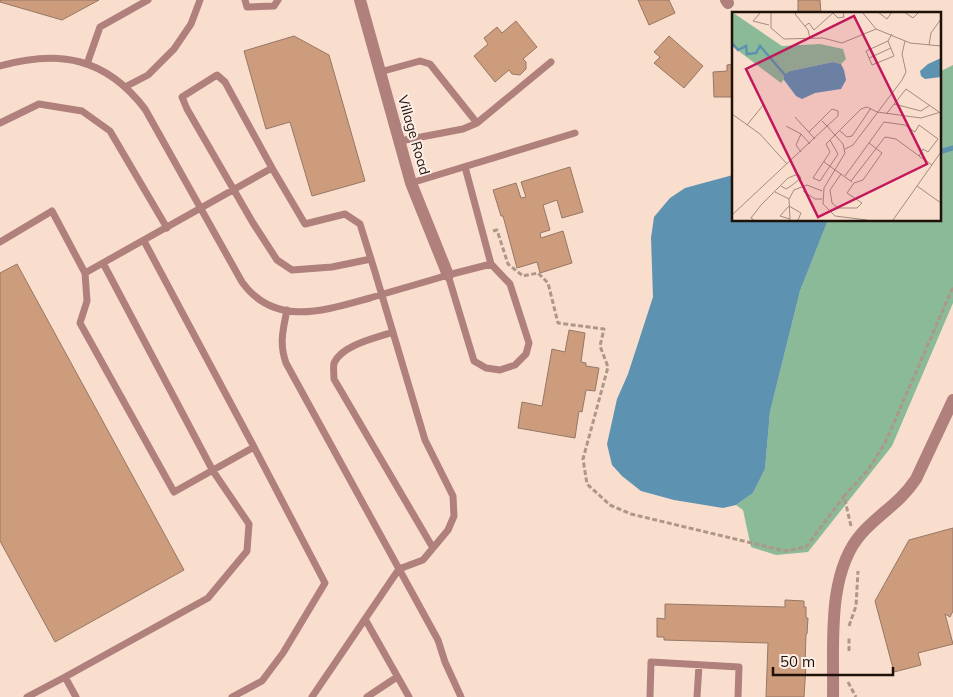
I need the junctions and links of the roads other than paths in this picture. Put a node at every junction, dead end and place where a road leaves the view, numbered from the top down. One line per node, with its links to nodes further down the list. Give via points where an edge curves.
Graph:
1 (148, 0): 8 (lane, via 100,27)
2 (200, 0): 10 (lane, via 191,24 174,49 148,75)
3 (245, 0): 4 (lane, via 247,7 256,7 274,6)
4 (278, 0)
5 (360, 0): 9 (street, Village Road)
6 (552, 62): 12 (lane)
7 (1, 63): 8 (lane, via 54,57)
8 (87, 64): 10 (lane)
9 (380, 72): 12 (lane, via 420,61 430,64); 14 (street, Village Road)
10 (125, 87): 19 (lane, via 145,109)
11 (0, 123): 20 (lane, via 39,104 82,111 110,131)
12 (476, 123): 14 (lane, via 463,130)
13 (575, 133): 15 (lane)
14 (400, 141): 17 (street, Village Road)
15 (464, 167): 17 (lane); 25 (lane)
16 (272, 168): 18 (lane); 18 (lane, via 225,82 217,75 182,97); 23 (lane, via 305,224 345,214 360,224)
17 (411, 183): 27 (street, Village Road)
18 (235, 190): 19 (lane); 23 (lane, via 277,260 292,270 332,267)
19 (201, 209): 20 (lane); 29 (lane, via 249,292)
20 (167, 228): 21 (lane)
21 (144, 241): 24 (lane); 32 (lane)
22 (0, 242): 26 (lane, via 52,211)
23 (371, 259): 28 (lane)
24 (103, 263): 26 (lane); 33 (lane)
25 (491, 264): 27 (lane); 27 (lane, via 510,284 528,343 526,354 515,365 500,370 486,368 474,361)
26 (85, 273): 33 (lane, via 87,301 80,323 174,492)
27 (448, 275): 28 (lane)
28 (382, 294): 29 (lane, via 323,311); 30 (lane)
29 (287, 310): 35 (lane, via 281,342 286,363)
30 (393, 332): 34 (lane, via 425,440 453,496 454,516 448,530); 34 (lane, via 340,353 334,365 334,379)
31 (952, 405): 50 (street, via 909,490 863,532 843,564 836,587)
32 (254, 447): 33 (lane); 42 (lane, via 325,583 283,653 262,681)
33 (213, 471): 38 (lane, via 249,524 247,551 208,598)
34 (433, 548): 35 (lane, via 423,560)
35 (399, 569): 36 (lane); 46 (lane, via 438,640)
36 (365, 619): 39 (lane); 43 (lane)
37 (699, 665): 47 (lane, via 651,662); 48 (lane); 49 (lane, via 739,668)
38 (64, 677): 40 (lane); 41 (lane)
39 (397, 677): 44 (lane); 45 (lane)
40 (28, 697)
41 (76, 697)
42 (232, 697)
43 (312, 697)
44 (367, 697)
45 (409, 697)
46 (461, 697)
47 (650, 697)
48 (698, 697)
49 (738, 697)
50 (834, 697)

